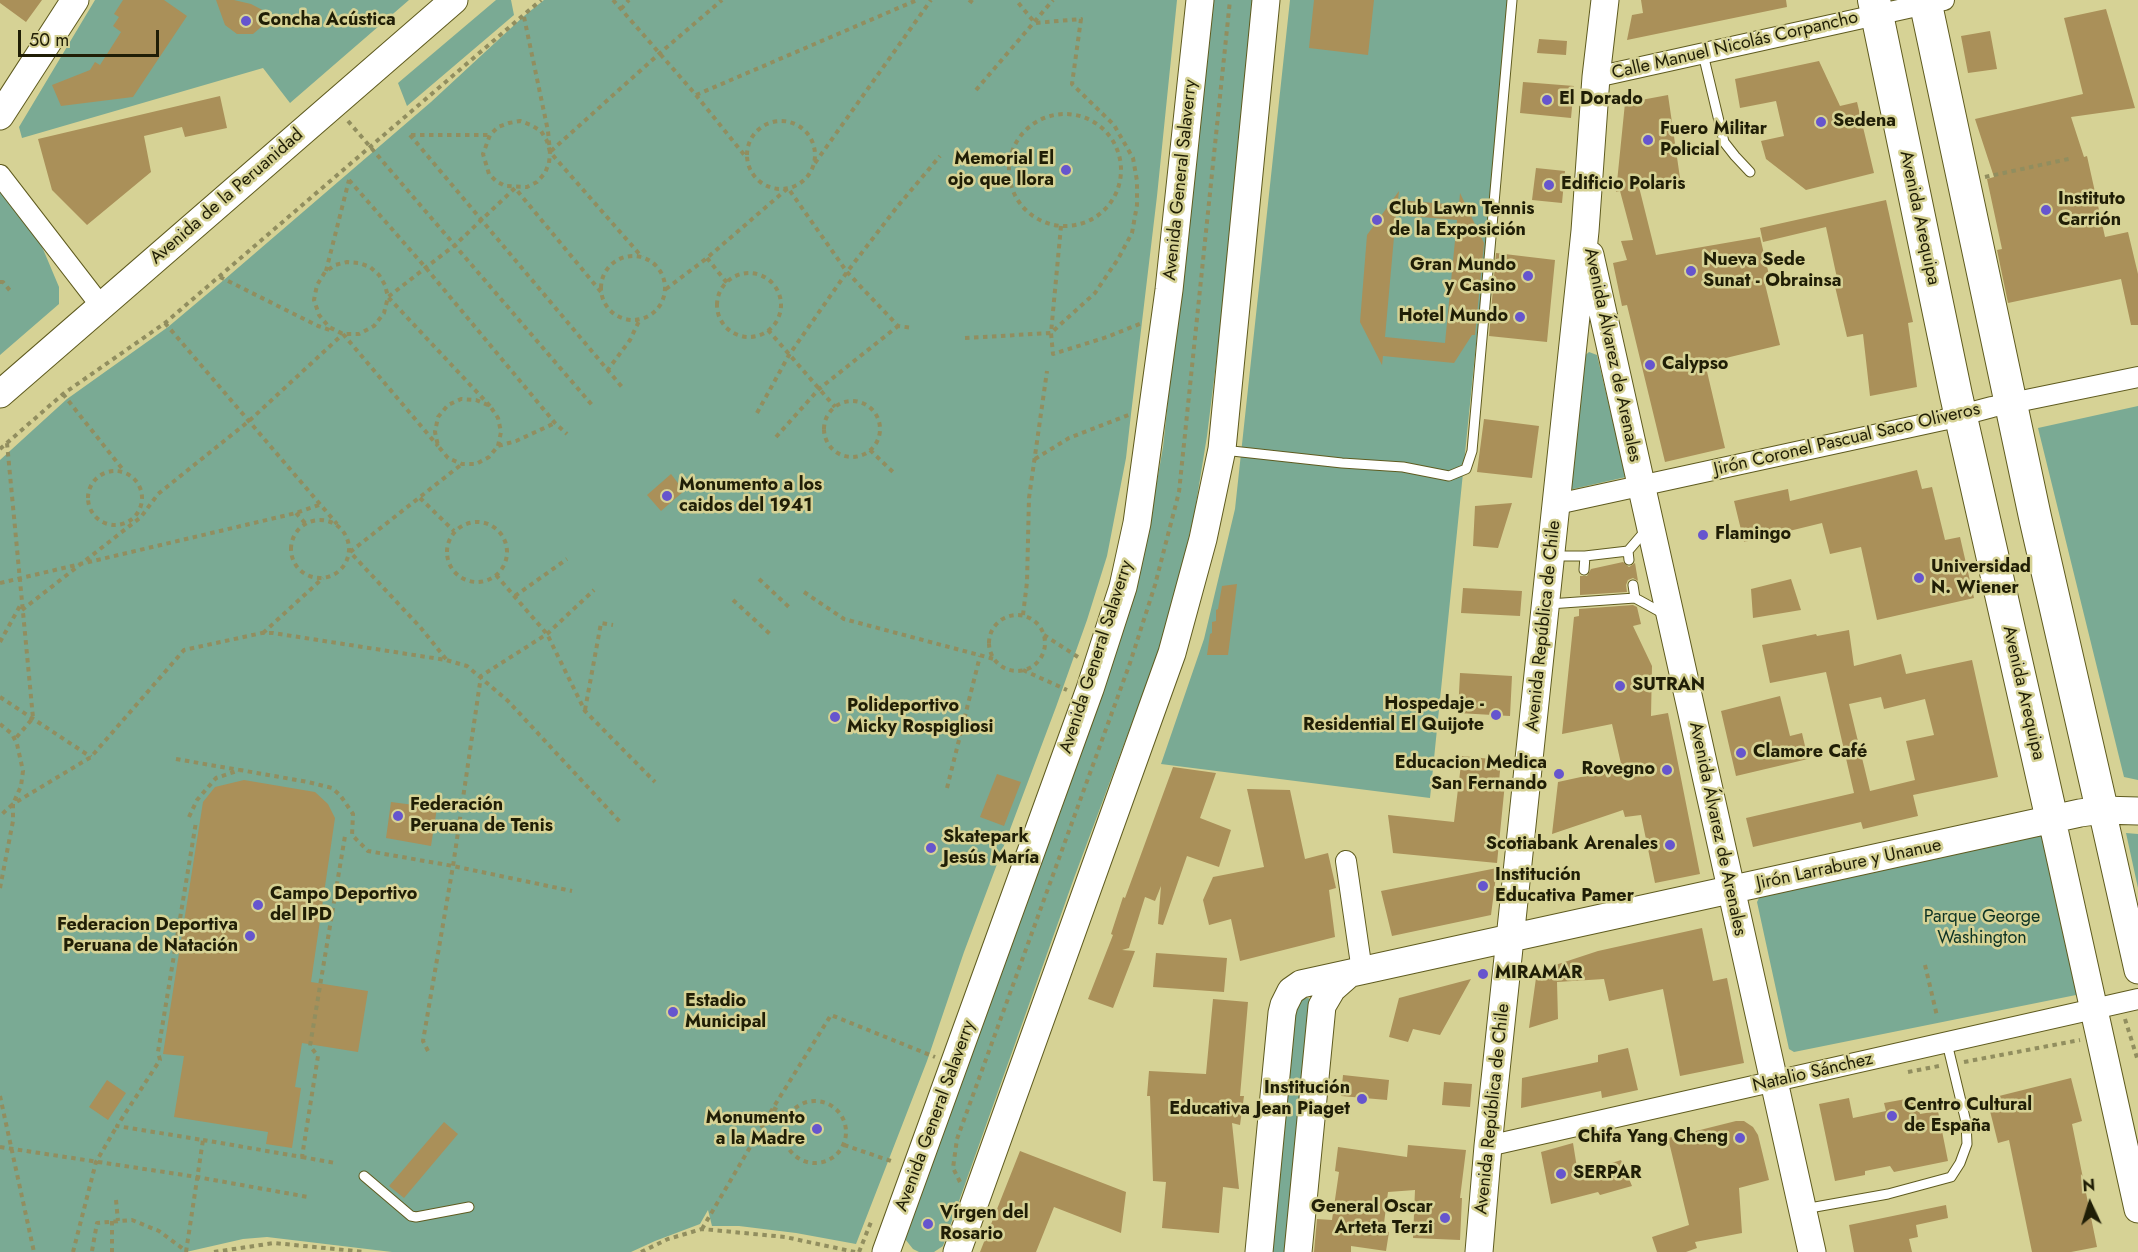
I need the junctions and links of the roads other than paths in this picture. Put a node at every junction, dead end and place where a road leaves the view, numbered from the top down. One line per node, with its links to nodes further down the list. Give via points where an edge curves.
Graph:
1 (75, 0): 11 (main road)
2 (454, 0): 15 (main road, Avenida de la Peruanidad)
3 (1200, 0): 50 (main road, Avenida General Salaverry, via 1169,290 1137,523 1123,587 1090,689 940,1059)
4 (1266, 0): 20 (main road)
5 (1512, 0): 20 (lane, via 1472,451 1466,469 1449,476 1403,467)
6 (1605, 0): 10 (main road, Avenida República de Chile)
7 (1931, 1): 8 (street, Calle Manuel Nicolás Corpancho); 18 (main road)
8 (1876, 7): 9 (street, Calle Manuel Nicolás Corpancho); 19 (main road, Avenida Arequipa)
9 (1702, 54): 10 (street, Calle Manuel Nicolás Corpancho); 12 (lane, via 1724,142)
10 (1596, 77): 14 (main road, Avenida República de Chile)
11 (0, 116)
12 (1750, 172)
13 (2, 179): 15 (street)
14 (1585, 231): 21 (main road, Avenida Álvarez de Arenales); 22 (main road, Avenida República de Chile)
15 (101, 306): 17 (main road, Avenida de la Peruanidad)
16 (2138, 377): 18 (street, Jirón Coronel Pascual Saco Oliveros)
17 (0, 394)
18 (2011, 403): 19 (street, Jirón Coronel Pascual Saco Oliveros); 31 (main road)
19 (1961, 415): 21 (street, Jirón Coronel Pascual Saco Oliveros); 33 (main road, Avenida Arequipa)
20 (1222, 449): 51 (main road, via 1172,653)
21 (1641, 487): 22 (street, Jirón Coronel Pascual Saco Oliveros); 23 (main road, Avenida Álvarez de Arenales)
22 (1557, 504): 24 (main road, Avenida República de Chile)
23 (1650, 526): 25 (lane, via 1628,556); 30 (main road, Avenida Álvarez de Arenales)
24 (1551, 556): 25 (lane); 29 (main road, Avenida República de Chile)
25 (1585, 556): 26 (lane)
26 (1584, 570)
27 (1633, 585): 28 (lane)
28 (1635, 598): 29 (lane, via 1584,598); 30 (lane)
29 (1547, 605): 36 (main road, Avenida República de Chile)
30 (1670, 617): 35 (main road, Avenida Álvarez de Arenales)
31 (2102, 810): 32 (main road, Jirón Larrabure y Unanue); 33 (main road, Jirón Larrabure y Unanue); 37 (main road)
32 (2138, 811)
33 (2052, 820): 35 (main road, Jirón Larrabure y Unanue); 42 (main road, Avenida Arequipa)
34 (1346, 861): 38 (street)
35 (1731, 891): 36 (main road, Jirón Larrabure y Unanue); 44 (main road, Avenida Álvarez de Arenales)
36 (1510, 939): 38 (main road, Jirón Larrabure y Unanue); 45 (main road, Avenida República de Chile)
37 (2138, 970)
38 (1355, 973): 40 (main road, Jirón Larrabure y Unanue, via 1301,984); 41 (main road, via 1332,989)
39 (2138, 999): 42 (street, Natalio Sánchez)
40 (1284, 1005): 41 (main road, via 1307,997); 52 (main road)
41 (1322, 1006): 53 (main road)
42 (2094, 1010): 43 (street, Natalio Sánchez); 48 (main road, Avenida Arequipa)
43 (1947, 1043): 44 (street, Natalio Sánchez); 49 (lane, via 1966,1122 1967,1144 1951,1177)
44 (1773, 1083): 45 (street, Natalio Sánchez); 49 (main road, Avenida Álvarez de Arenales)
45 (1488, 1146): 54 (main road, Avenida República de Chile)
46 (364, 1176): 47 (lane, via 411,1216)
47 (469, 1207)
48 (2138, 1209)
49 (1802, 1210): 55 (main road, Avenida Álvarez de Arenales)
50 (886, 1252)
51 (957, 1252)
52 (1259, 1252)
53 (1298, 1252)
54 (1479, 1252)
55 (1812, 1252)

